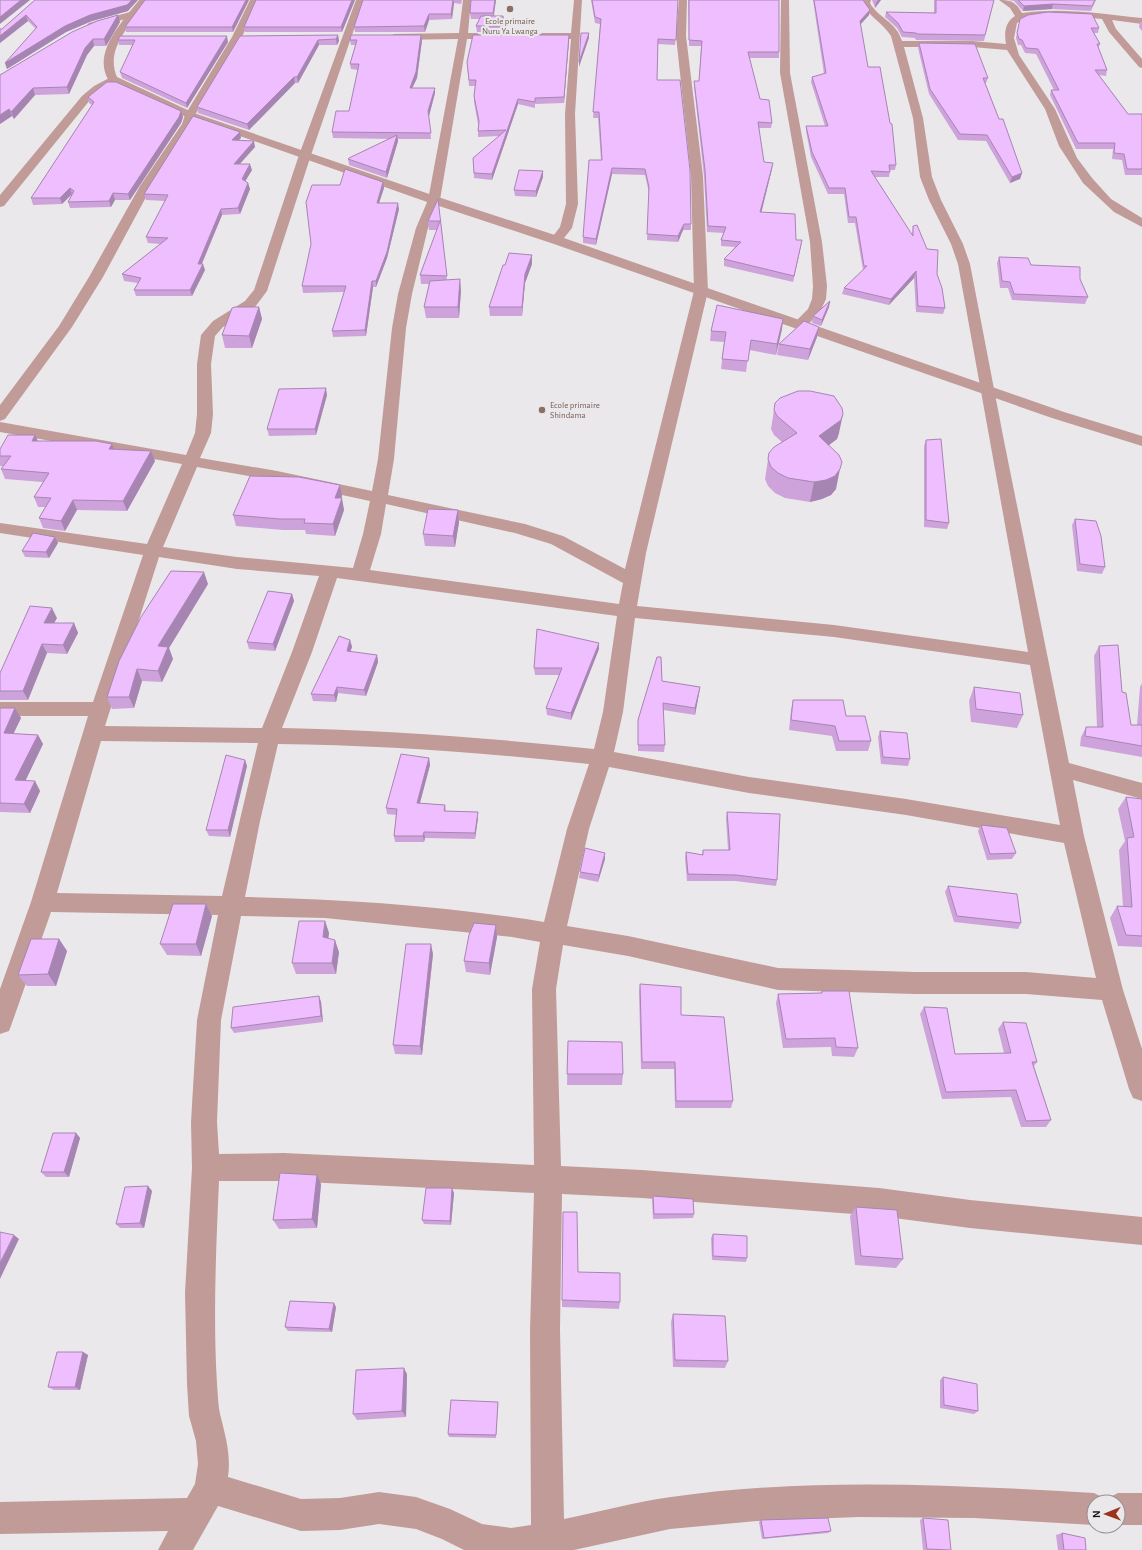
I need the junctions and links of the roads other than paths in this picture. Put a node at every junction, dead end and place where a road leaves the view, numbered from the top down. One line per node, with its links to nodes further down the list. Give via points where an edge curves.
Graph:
1 (144, 0): 10 (street)
2 (254, 0): 24 (street, via 237,37)
3 (360, 0): 25 (street)
4 (467, 0): 15 (street)
5 (578, 0): 18 (street)
6 (683, 0): 30 (street, via 682,43 697,176)
7 (785, 0): 31 (street, via 784,73 816,242 820,286 819,299 814,311)
8 (867, 0): 20 (street, via 869,9 888,24)
9 (1003, 0): 11 (street, via 1014,6)
10 (134, 14): 14 (street); 23 (street, via 108,58 107,67)
11 (1019, 16): 12 (street, via 1068,14); 21 (street, via 1011,23)
12 (1106, 18): 13 (street); 22 (street, via 1112,30)
13 (1142, 21)
14 (85, 28)
15 (463, 36): 16 (street); 19 (street); 26 (street)
16 (487, 36)
17 (535, 36): 18 (street)
18 (575, 36): 29 (street, via 570,114 572,204 566,228)
19 (386, 37)
20 (899, 44): 21 (street); 32 (street, via 918,118 926,177 964,264)
21 (1010, 47): 28 (street, via 1055,118 1064,144 1079,168 1101,195 1120,212)
22 (1142, 65)
23 (113, 79): 24 (street); 27 (street, via 86,98)
24 (190, 115): 25 (street); 33 (street, via 65,327)
25 (305, 155): 26 (street); 36 (street, via 260,291 250,304 218,324 208,335 204,364 203,433)
26 (434, 200): 29 (street); 37 (street, via 422,228 405,294 399,328 386,459)
27 (0, 203)
28 (1142, 223)
29 (556, 240): 30 (street)
30 (701, 291): 31 (street); 42 (street)
31 (800, 324): 32 (street)
32 (987, 391): 35 (street); 44 (street)
33 (0, 416)
34 (0, 427): 36 (street)
35 (1142, 441)
36 (191, 460): 37 (street); 39 (street)
37 (379, 497): 41 (street, via 372,534); 42 (street, via 519,528 557,540)
38 (0, 528): 39 (street)
39 (153, 550): 40 (street, via 237,563); 45 (street)
40 (330, 571): 41 (street); 48 (street)
41 (360, 574): 43 (street)
42 (632, 580): 43 (street)
43 (628, 610): 44 (street, via 834,630); 49 (street, via 613,712)
44 (1040, 660): 50 (street)
45 (100, 708): 46 (street); 47 (street)
46 (0, 709)
47 (93, 733): 48 (street); 53 (street)
48 (270, 736): 49 (street, via 432,742); 54 (street, via 249,821)
49 (602, 758): 52 (street, via 749,785); 55 (street, via 578,829)
50 (1060, 769): 51 (street); 52 (street)
51 (1142, 791)
52 (1073, 836): 56 (street)
53 (43, 902): 54 (street); 57 (street)
54 (232, 907): 55 (street, via 325,908 512,927); 59 (street, via 209,1020 204,1122)
55 (553, 934): 56 (street, via 628,946 778,979 1026,983); 60 (street, via 544,989)
56 (1111, 990): 58 (street)
57 (0, 1022)
58 (1142, 1089)
59 (206, 1168): 60 (street, via 284,1167); 62 (street, via 200,1293 202,1384 214,1464)
60 (548, 1179): 61 (street, via 879,1202); 67 (street, via 545,1330)
61 (1142, 1231)
62 (204, 1501): 66 (street); 67 (street, via 301,1515 340,1514 380,1508 416,1513 450,1525 479,1540 511,1545); 68 (street)
63 (1086, 1509): 67 (street, via 974,1502 859,1501 756,1505 670,1513)
64 (1126, 1509): 65 (street)
65 (1142, 1510)
66 (0, 1518)
67 (548, 1544)
68 (175, 1550)

